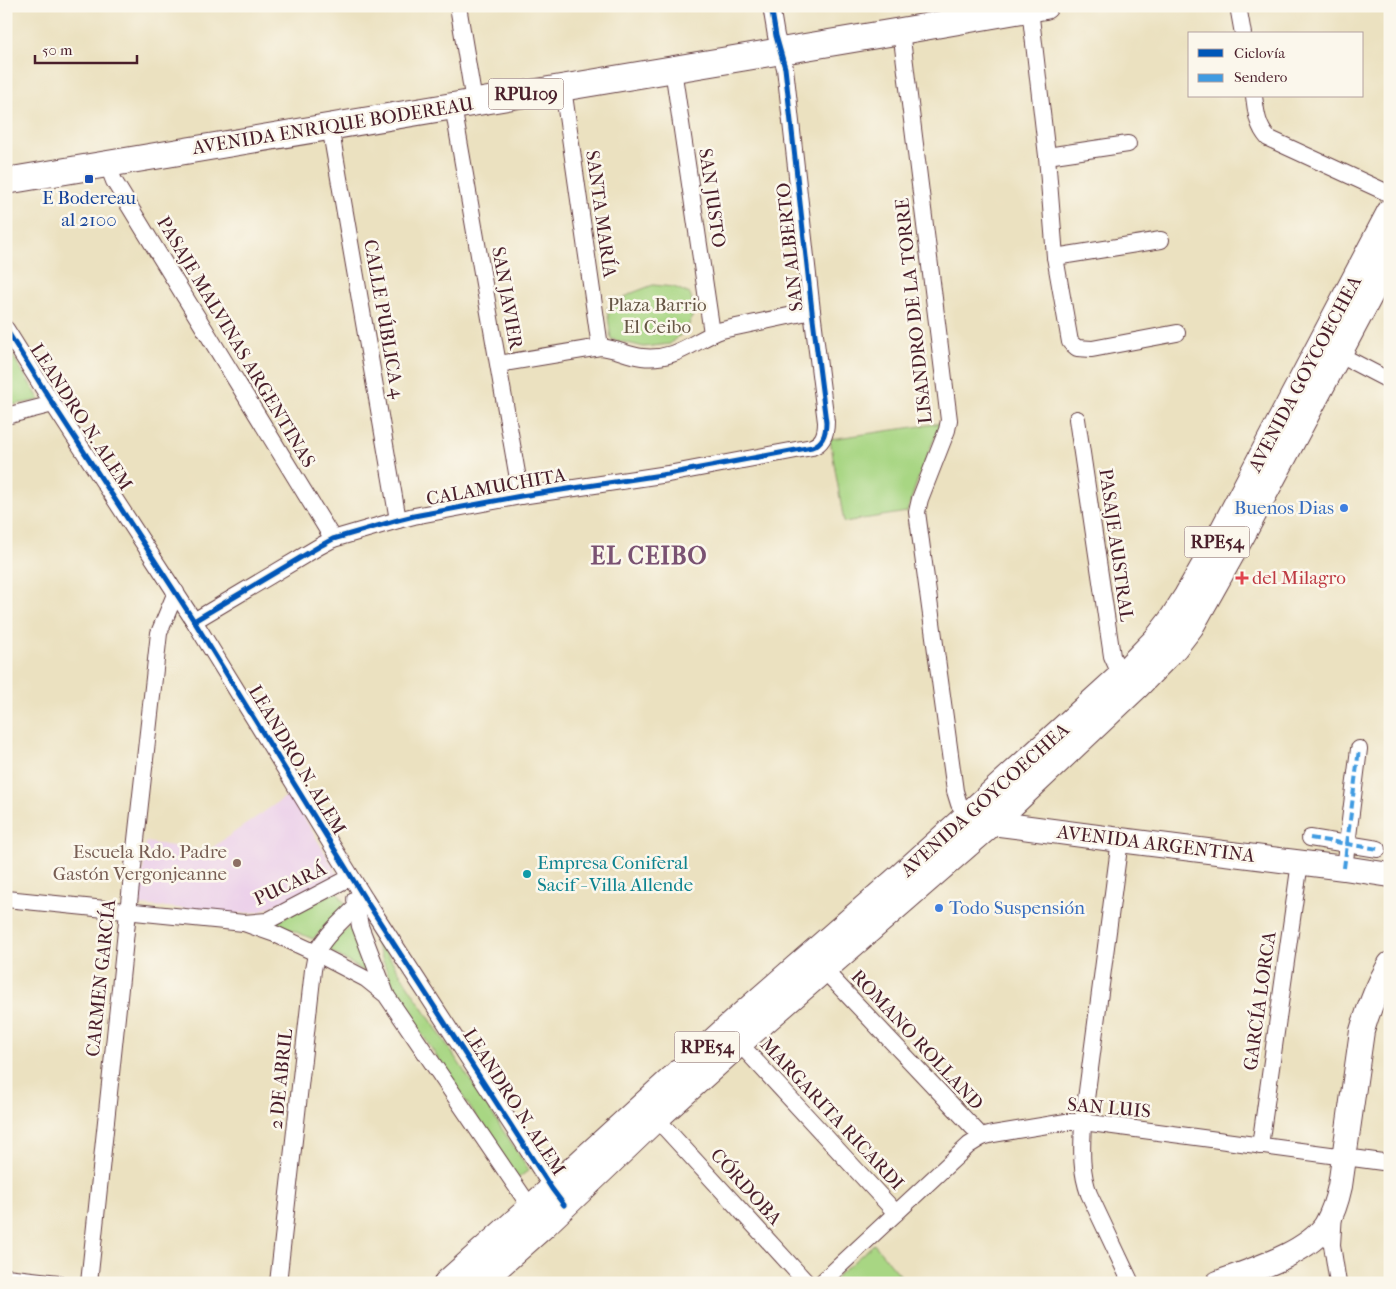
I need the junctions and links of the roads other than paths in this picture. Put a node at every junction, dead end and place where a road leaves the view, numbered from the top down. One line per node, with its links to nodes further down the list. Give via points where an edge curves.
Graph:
1 (458, 6): 11 (street, SAN JAVIER)
2 (771, 6): 7 (street, SAN ALBERTO)
3 (1238, 6): 6 (street)
4 (1038, 8): 5 (main road, AVENIDA ENRIQUE BODEREAU / RPU109); 14 (street)
5 (902, 31): 7 (main road, AVENIDA ENRIQUE BODEREAU / RPU109); 41 (street, LISANDRO DE LA TORRE, via 949,420 917,512 956,792 959,804)
6 (1243, 32)
7 (780, 51): 8 (main road, AVENIDA ENRIQUE BODEREAU / RPU109); 22 (street, SAN ALBERTO, via 785,68)
8 (673, 69): 9 (main road, AVENIDA ENRIQUE BODEREAU / RPU109); 24 (street, SAN JUSTO)
9 (563, 88): 11 (main road, AVENIDA ENRIQUE BODEREAU / RPU109); 26 (street, SANTA MARÍA)
10 (1254, 98): 17 (street, via 1258,124 1268,138)
11 (463, 104): 12 (main road, AVENIDA ENRIQUE BODEREAU / RPU109); 28 (street, SAN JAVIER)
12 (330, 126): 15 (main road, AVENIDA ENRIQUE BODEREAU / RPU109); 35 (street, CALLE PÚBLICA 4)
13 (1128, 144): 14 (street)
14 (1047, 156): 20 (street)
15 (107, 163): 16 (main road, AVENIDA ENRIQUE BODEREAU / RPU109); 36 (street, PASAJE MALVINAS ARGENTINAS, via 114,181)
16 (6, 181)
17 (1390, 194)
18 (1390, 212): 39 (main road, AVENIDA GOYCOECHEA / RPE54, via 1187,596 1157,639)
19 (1161, 240): 20 (street)
20 (1055, 257): 25 (street, via 1070,342 1077,348 1092,349)
21 (1390, 257): 27 (main road, AVENIDA GOYCOECHEA / RPE54)
22 (812, 311): 24 (street); 33 (street, SAN ALBERTO, via 826,422)
23 (6, 329): 30 (street, LEANDRO N. ALEM)
24 (712, 333): 26 (street, via 680,352 656,357 641,357)
25 (1177, 333)
26 (600, 347): 28 (street)
27 (1338, 354): 29 (street); 41 (main road, AVENIDA GOYCOECHEA / RPE54, via 1191,626 1157,667)
28 (498, 364): 34 (street, SAN JAVIER)
29 (1390, 381)
30 (53, 404): 31 (street); 37 (street, LEANDRO N. ALEM)
31 (6, 416)
32 (1077, 418): 39 (street, PASAJE AUSTRAL, via 1112,656)
33 (822, 441): 34 (street, CALAMUCHITA, via 812,447 677,472)
34 (521, 496): 35 (street, CALAMUCHITA)
35 (398, 520): 36 (street, CALAMUCHITA)
36 (333, 540): 38 (street, CALAMUCHITA)
37 (176, 592): 38 (street, LEANDRO N. ALEM); 52 (street, CARMEN GARCÍA, via 159,633)
38 (194, 621): 49 (street, LEANDRO N. ALEM)
39 (1121, 676): 41 (main road, AVENIDA GOYCOECHEA / RPE54)
40 (1359, 749): 44 (street)
41 (981, 818): 43 (main road, AVENIDA ARGENTINA); 56 (main road, AVENIDA GOYCOECHEA / RPE54); 65 (main road, AVENIDA GOYCOECHEA / RPE54, via 899,878 732,1023)
42 (1310, 838): 44 (street)
43 (1120, 840): 46 (main road, AVENIDA ARGENTINA); 60 (street)
44 (1346, 844): 45 (street); 47 (street)
45 (1378, 849)
46 (1300, 862): 47 (main road, AVENIDA ARGENTINA); 62 (street, GARCÍA LORCA)
47 (1344, 868): 48 (main road, AVENIDA ARGENTINA)
48 (1390, 875)
49 (351, 877): 51 (street, LEANDRO N. ALEM); 53 (street, PUCARÁ, via 267,920)
50 (6, 899): 52 (street, PUCARÁ)
51 (360, 903): 54 (street, 2 DE ABRIL); 57 (street, LEANDRO N. ALEM, via 360,926); 65 (street, LEANDRO N. ALEM)
52 (128, 912): 53 (street, PUCARÁ); 71 (street, CARMEN GARCÍA)
53 (244, 923): 54 (street, LEANDRO N. ALEM)
54 (316, 953): 57 (street, LEANDRO N. ALEM, via 366,979); 72 (street, 2 DE ABRIL)
55 (1390, 964): 63 (main road, via 1380,980 1362,1031)
56 (824, 970): 58 (main road, AVENIDA GOYCOECHEA / RPE54); 61 (street, ROMANO ROLLAND)
57 (386, 995): 66 (street, LEANDRO N. ALEM)
58 (738, 1043): 59 (main road, AVENIDA GOYCOECHEA / RPE54); 68 (street, MARGARITA RICARDI)
59 (656, 1118): 65 (main road, AVENIDA GOYCOECHEA / RPE54); 75 (street, CÓRDOBA)
60 (1083, 1122): 61 (street, SAN LUIS, via 1037,1126); 62 (street, SAN LUIS); 77 (street, via 1084,1180)
61 (982, 1137): 68 (street, SAN LUIS)
62 (1260, 1146): 63 (street, SAN LUIS)
63 (1345, 1156): 64 (street, SAN LUIS); 67 (main road)
64 (1390, 1163)
65 (552, 1188): 66 (main road, AVENIDA GOYCOECHEA / RPE54)
66 (530, 1207): 73 (main road, AVENIDA GOYCOECHEA / RPE54); 74 (main road, AVENIDA GOYCOECHEA / RPE54)
67 (1334, 1209): 78 (main road, via 1325,1227 1304,1245); 79 (street, via 1332,1245)
68 (896, 1213): 76 (street, SAN LUIS)
69 (6, 1277): 70 (street)
70 (58, 1283)
71 (89, 1283)
72 (278, 1283)
73 (447, 1283)
74 (479, 1283)
75 (807, 1283)
76 (821, 1283)
77 (1131, 1283)
78 (1218, 1283)
79 (1338, 1283)

